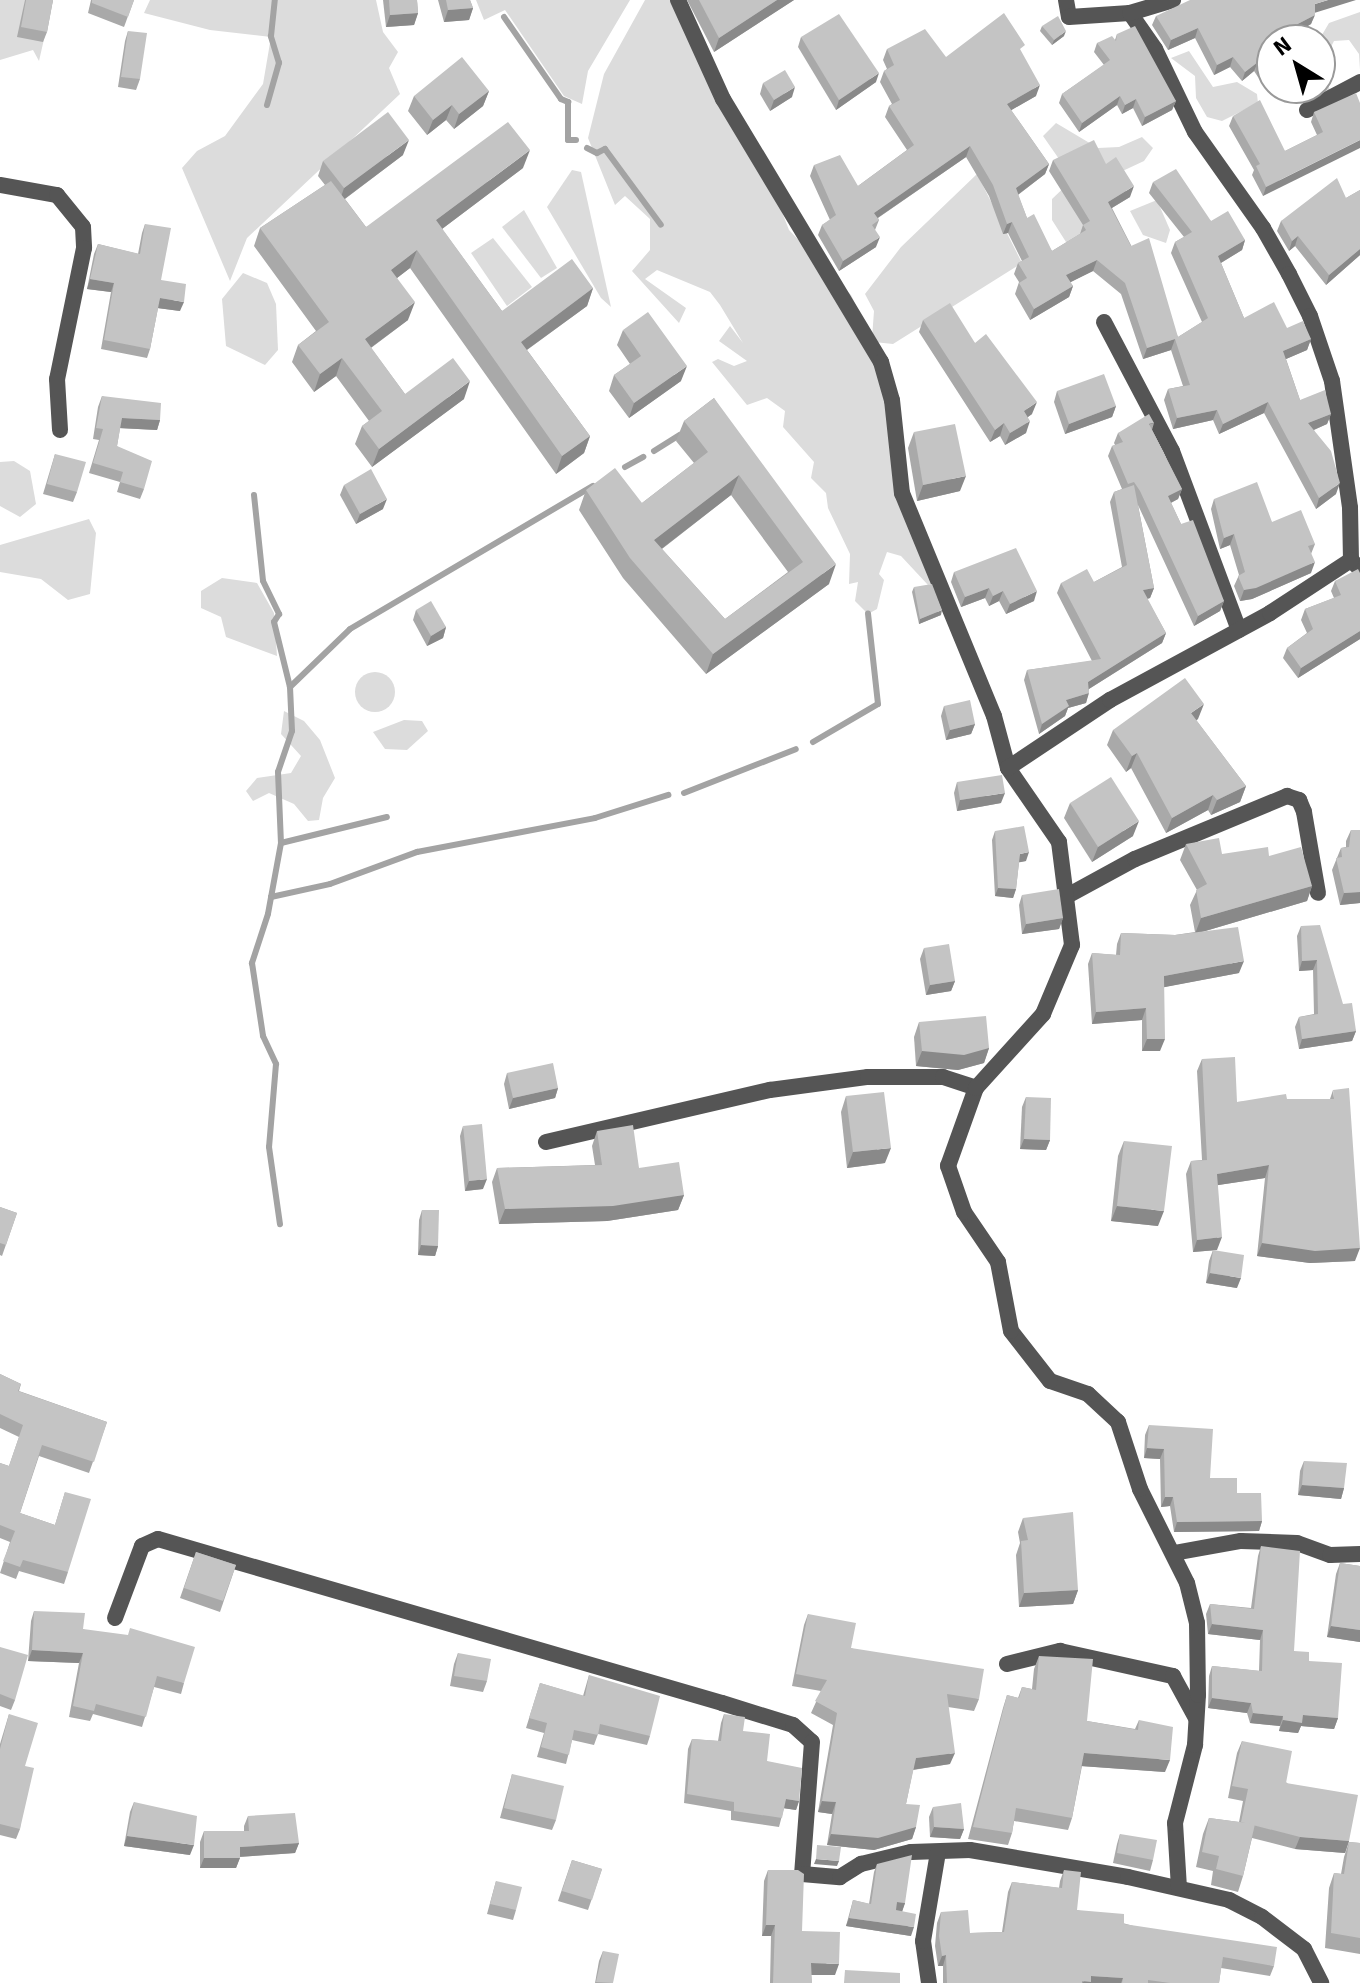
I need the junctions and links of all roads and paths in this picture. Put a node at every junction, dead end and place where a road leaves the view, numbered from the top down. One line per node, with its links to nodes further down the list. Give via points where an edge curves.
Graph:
1 (678, 0): 12 (street, via 723,99 876,352 892,400 902,493 994,716)
2 (1066, 0): 4 (street, via 1069,17)
3 (1173, 0): 4 (street)
4 (1130, 13): 10 (street, via 1155,49 1195,132 1263,228 1310,316 1332,381)
5 (1360, 82): 6 (street)
6 (1307, 110)
7 (0, 185): 9 (street, via 57,195 83,227 84,248 57,379)
8 (1104, 322): 11 (street, via 1172,451)
9 (60, 430)
10 (1356, 564): 11 (street)
11 (1239, 630): 12 (street, via 1110,700)
12 (1008, 768): 14 (street, via 1059,842)
13 (1318, 893): 14 (street, via 1304,812 1299,800 1287,796 1135,859)
14 (1067, 896): 15 (street, via 1072,945 1058,989 1043,1014)
15 (976, 1088): 16 (street, via 943,1077 868,1077 770,1090); 17 (street, via 948,1166 964,1212 998,1262 1011,1331 1050,1381 1088,1394 1118,1422 1140,1489)
16 (546, 1142)
17 (1174, 1553): 18 (street, via 1241,1541 1297,1543 1330,1555); 21 (street, via 1197,1623)
18 (1360, 1554)
19 (115, 1618): 22 (street, via 142,1546 158,1539 793,1725 812,1742 802,1874 840,1877 861,1864 911,1852)
20 (1007, 1664): 21 (street, via 1060,1651 1173,1676)
21 (1197, 1720): 23 (street, via 1175,1823)
22 (938, 1852): 23 (street, via 970,1850); 24 (street, via 923,1941)
23 (1179, 1888): 25 (street, via 1229,1900 1289,1933 1304,1949)
24 (929, 1983)
25 (1321, 1983)

